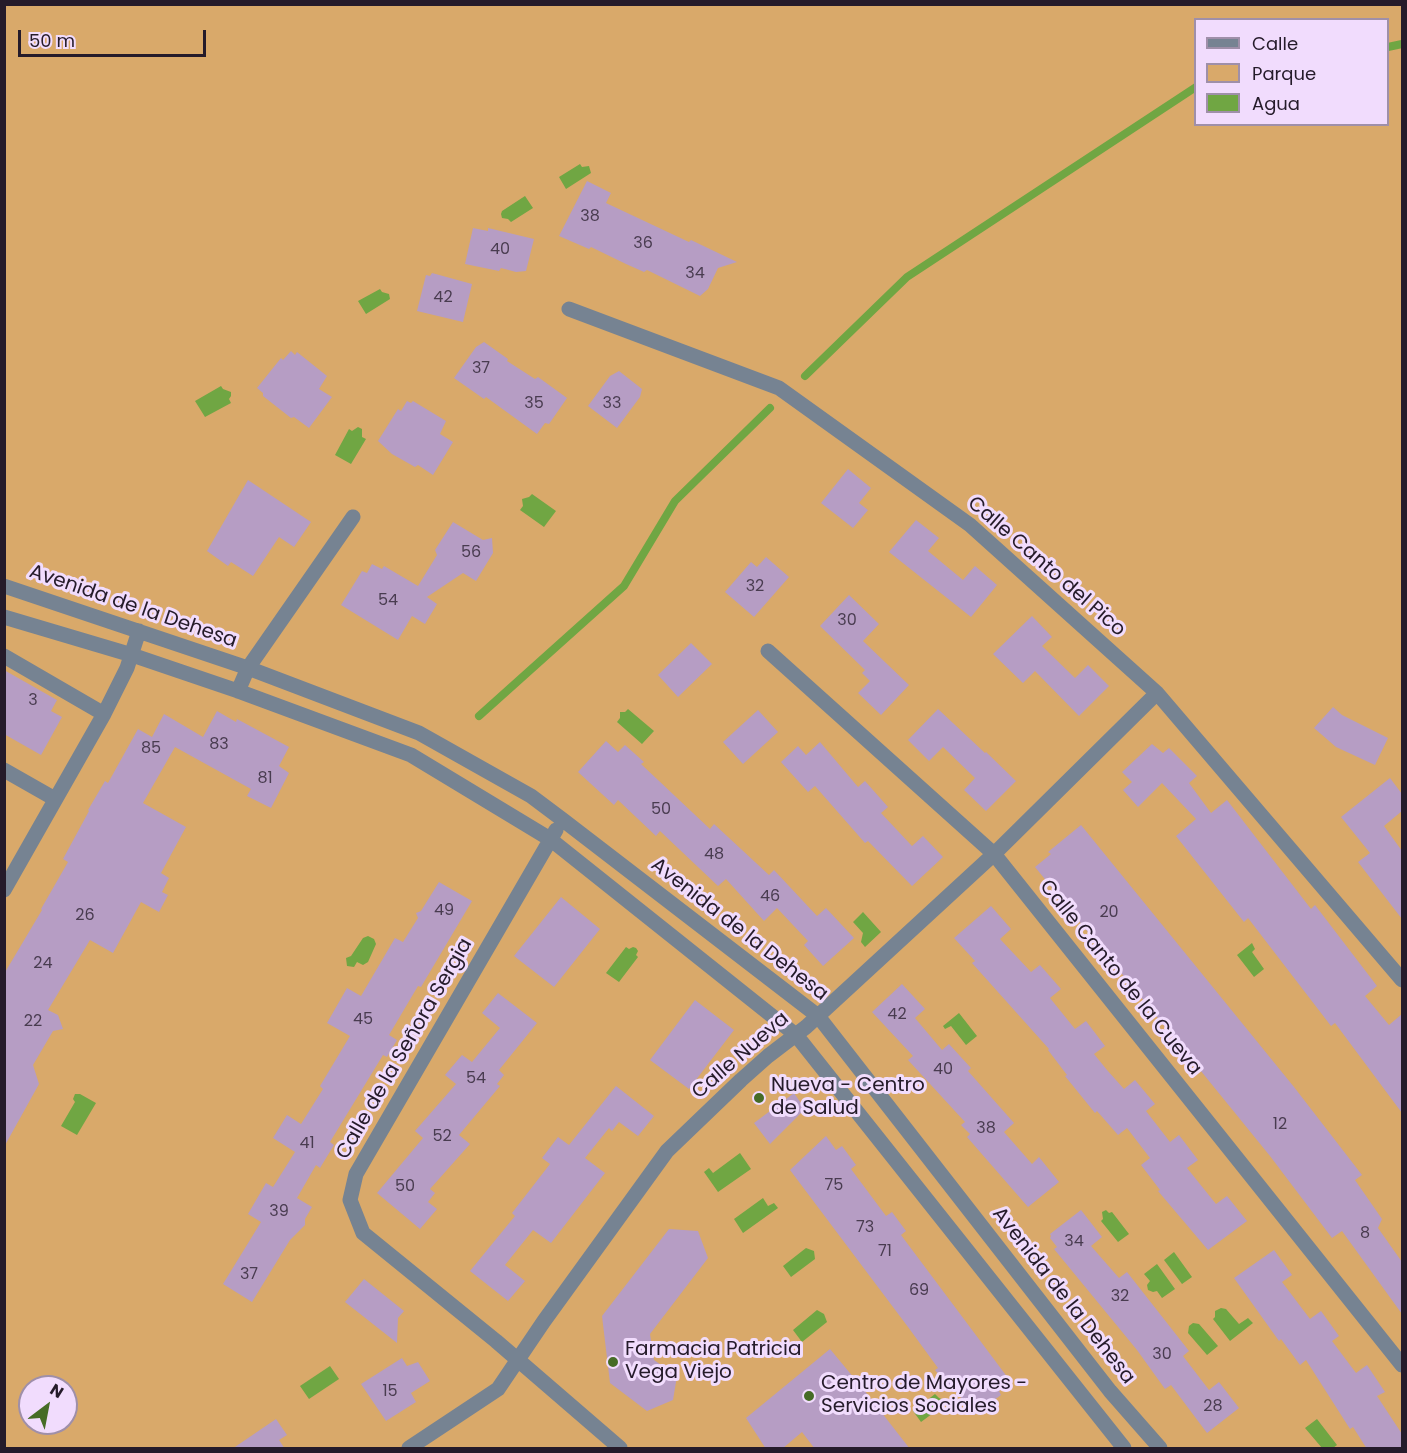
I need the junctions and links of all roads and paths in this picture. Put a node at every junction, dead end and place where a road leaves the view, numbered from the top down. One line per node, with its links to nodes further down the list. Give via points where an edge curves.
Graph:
1 (569, 309): 11 (street, Calle Canto del Pico, via 779,388 970,525)
2 (353, 517): 9 (street, Avenida de la Dehesa)
3 (4, 586): 5 (street, Avenida de la Dehesa)
4 (4, 617): 7 (street)
5 (139, 631): 7 (street); 9 (street, Avenida de la Dehesa)
6 (768, 651): 17 (street, Calle Canto de la Cueva)
7 (132, 655): 10 (street); 12 (street)
8 (4, 656): 12 (street)
9 (248, 669): 10 (street, Avenida de la Dehesa); 15 (street, Avenida de la Dehesa, via 419,734 531,796)
10 (238, 691): 16 (street, via 411,755)
11 (1157, 693): 17 (street, Calle Nueva); 19 (street, Calle Canto del Pico)
12 (104, 714): 14 (street)
13 (4, 770): 14 (street)
14 (55, 799): 18 (street)
15 (563, 820): 16 (street, Calle de la Señora Sergia); 20 (street, Avenida de la Dehesa)
16 (550, 839): 21 (street); 22 (street, Calle de la Señora Sergia, via 356,1174 350,1200 363,1233)
17 (994, 854): 20 (street, Calle Nueva); 23 (street, Calle Canto de la Cueva)
18 (5, 887)
19 (1402, 980)
20 (818, 1016): 21 (street, Calle Nueva); 27 (street, Avenida de la Dehesa, via 1110,1391)
21 (795, 1035): 22 (street, Calle Nueva, via 667,1151); 26 (street)
22 (518, 1360): 24 (street, Calle Nueva, via 498,1389); 25 (street, Calle de la Señora Sergia)
23 (1402, 1365)
24 (409, 1449)
25 (620, 1449)
26 (1124, 1449)
27 (1160, 1449)

